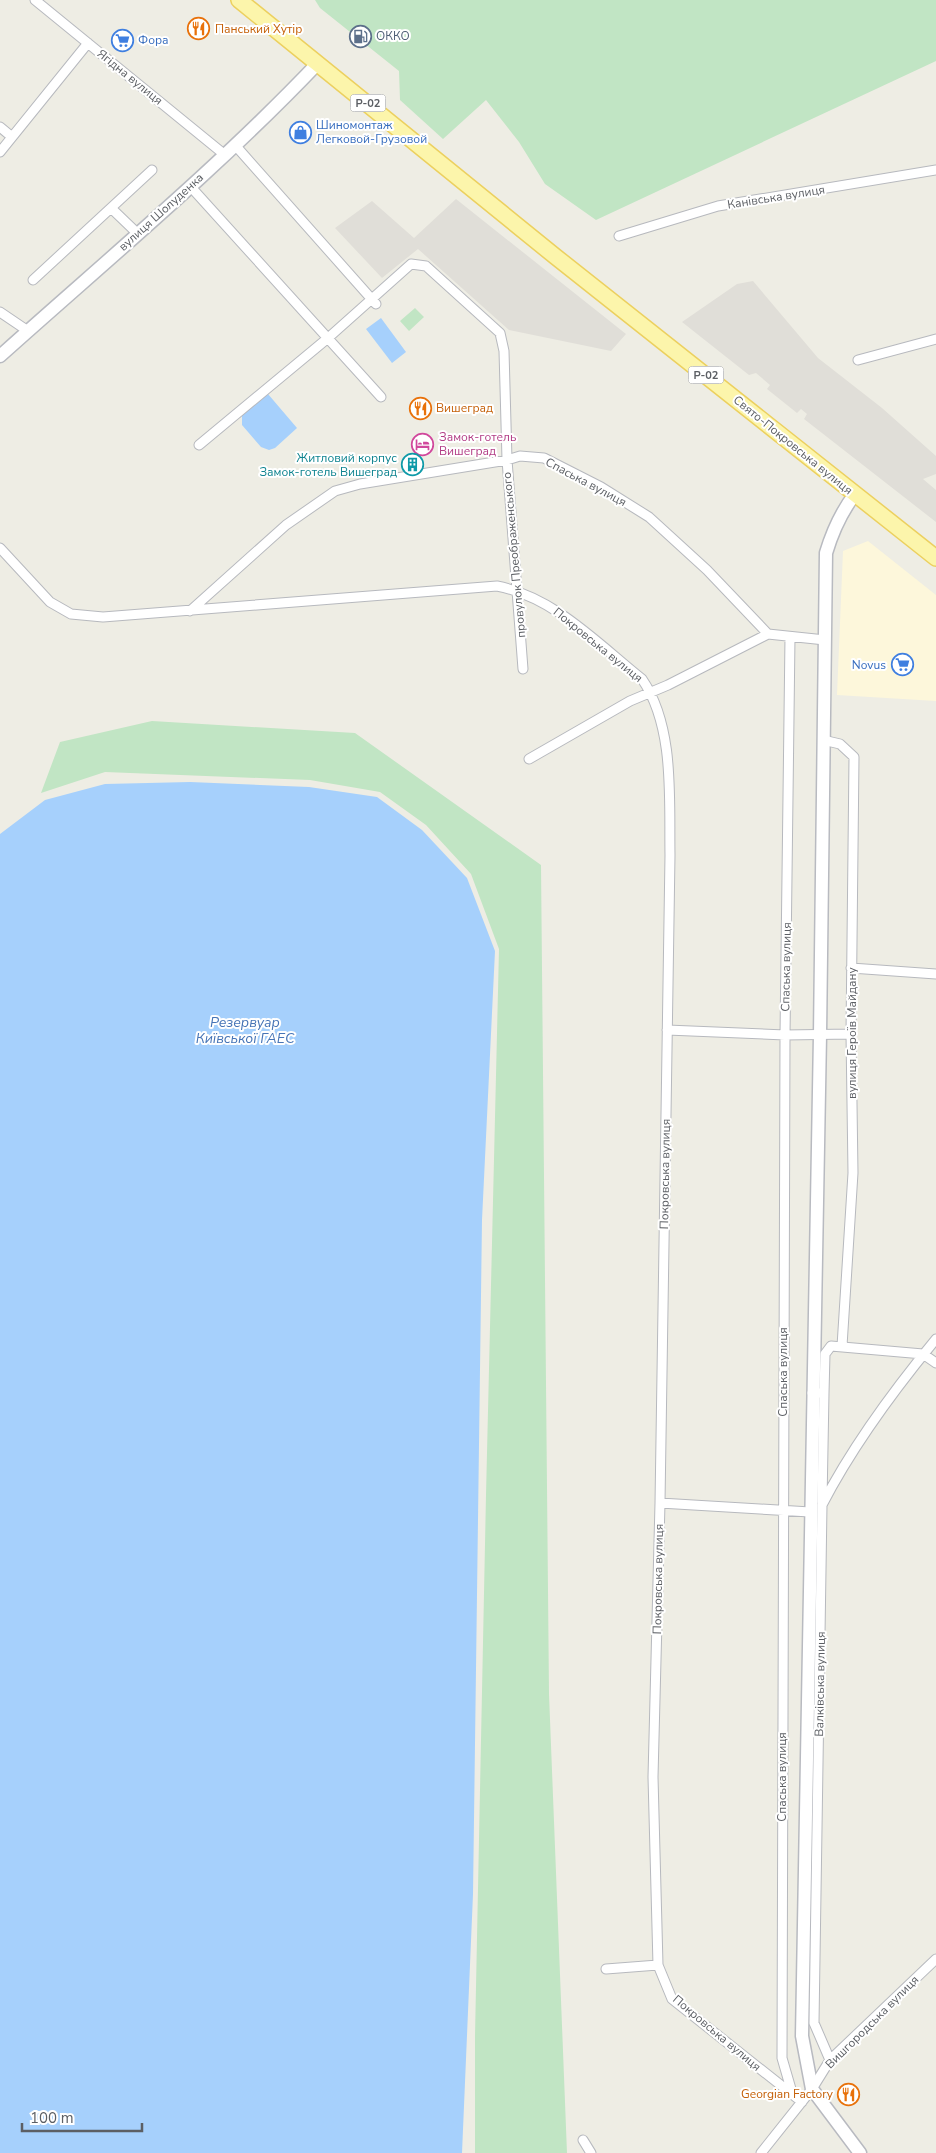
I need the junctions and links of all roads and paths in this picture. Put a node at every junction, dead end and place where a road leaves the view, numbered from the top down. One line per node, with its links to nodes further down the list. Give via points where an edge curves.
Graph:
1 (35, 0): 3 (street, Ягідна вулиця)
2 (238, 0): 4 (main road, Р-02)
3 (88, 43): 6 (street); 9 (street, Ягідна вулиця)
4 (318, 63): 7 (street, вулиця Шолуденка); 27 (main road, Свято-Покровська вулиця / Р-02, via 556,257)
5 (0, 127): 6 (street)
6 (12, 137): 8 (street)
7 (235, 145): 9 (street, вулиця Шолуденка); 17 (street)
8 (0, 152)
9 (225, 154): 12 (street, вулиця Шолуденка)
10 (152, 170): 13 (street)
11 (936, 170): 15 (street, Канівська вулиця, via 718,206)
12 (190, 186): 14 (street, вулиця Шолуденка); 20 (street)
13 (111, 208): 14 (street); 16 (street)
14 (137, 233): 19 (street, вулиця Шолуденка)
15 (619, 236)
16 (32, 280)
17 (374, 300): 20 (street); 26 (street, провулок Преображенського, via 411,264 426,266 500,333 504,351)
18 (0, 312): 19 (street)
19 (28, 331): 22 (street, вулиця Шолуденка)
20 (328, 338): 24 (street); 25 (street)
21 (936, 339): 23 (street)
22 (0, 356)
23 (858, 360)
24 (381, 397)
25 (199, 445)
26 (506, 460): 30 (street, провулок Преображенського); 31 (street, Спаська вулиця, via 335,491 286,525); 32 (street, Спаська вулиця, via 520,456 544,458 601,487 649,517 707,570)
27 (856, 494): 29 (main road, Свято-Покровська вулиця / Р-02); 34 (street, Спаська вулиця, via 849,502 826,553)
28 (0, 548): 31 (street, Покровська вулиця, via 50,602 71,614 103,617)
29 (936, 558)
30 (518, 590): 31 (street, Покровська вулиця, via 497,586); 35 (street, провулок Преображенського); 36 (street, Покровська вулиця, via 552,607 642,679)
31 (190, 611)
32 (768, 634): 33 (street); 36 (street)
33 (790, 637): 34 (street); 43 (street, Спаська вулиця)
34 (825, 640): 37 (street, Спаська вулиця)
35 (523, 669)
36 (650, 692): 38 (street); 41 (street, Покровська вулиця, via 661,715 669,790)
37 (823, 740): 39 (street, вулиця Героїв Майдану, via 840,744 854,757); 44 (street, Спаська вулиця)
38 (529, 759)
39 (851, 968): 40 (street); 42 (street, вулиця Героїв Майдану)
40 (936, 974)
41 (667, 1030): 43 (street); 50 (street, Покровська вулиця)
42 (851, 1034): 44 (street); 46 (street, вулиця Героїв Майдану, via 853,1173)
43 (785, 1035): 44 (street); 52 (street, Спаська вулиця)
44 (820, 1035): 49 (street, Спаська вулиця)
45 (936, 1339): 47 (street, Валківська вулиця)
46 (842, 1346): 47 (street); 49 (street, via 831,1346 825,1354)
47 (923, 1354): 48 (street); 51 (street, Валківська вулиця, via 879,1410)
48 (936, 1363)
49 (818, 1393): 51 (street); 53 (street, Спаська вулиця)
50 (660, 1503): 52 (street); 57 (street, Покровська вулиця, via 653,1777)
51 (822, 1505): 54 (street, Валківська вулиця)
52 (782, 1511): 53 (street); 61 (street, Спаська вулиця, via 782,2058 791,2089)
53 (810, 1512): 54 (street, Спаська вулиця)
54 (814, 1705): 56 (street, Спаська вулиця)
55 (936, 1959): 59 (street, Вишгородська вулиця)
56 (809, 1962): 59 (street, via 814,2023); 60 (street, Спаська вулиця, via 802,2036)
57 (658, 1965): 58 (street); 61 (street, Покровська вулиця, via 672,1999)
58 (606, 1969)
59 (830, 2060): 60 (street, Вишгородська вулиця)
60 (812, 2089): 61 (street, Вишгородська вулиця); 65 (street)
61 (802, 2102): 64 (street, Вишгородська вулиця)
62 (584, 2140): 63 (street)
63 (590, 2153)
64 (761, 2153)
65 (860, 2153)

